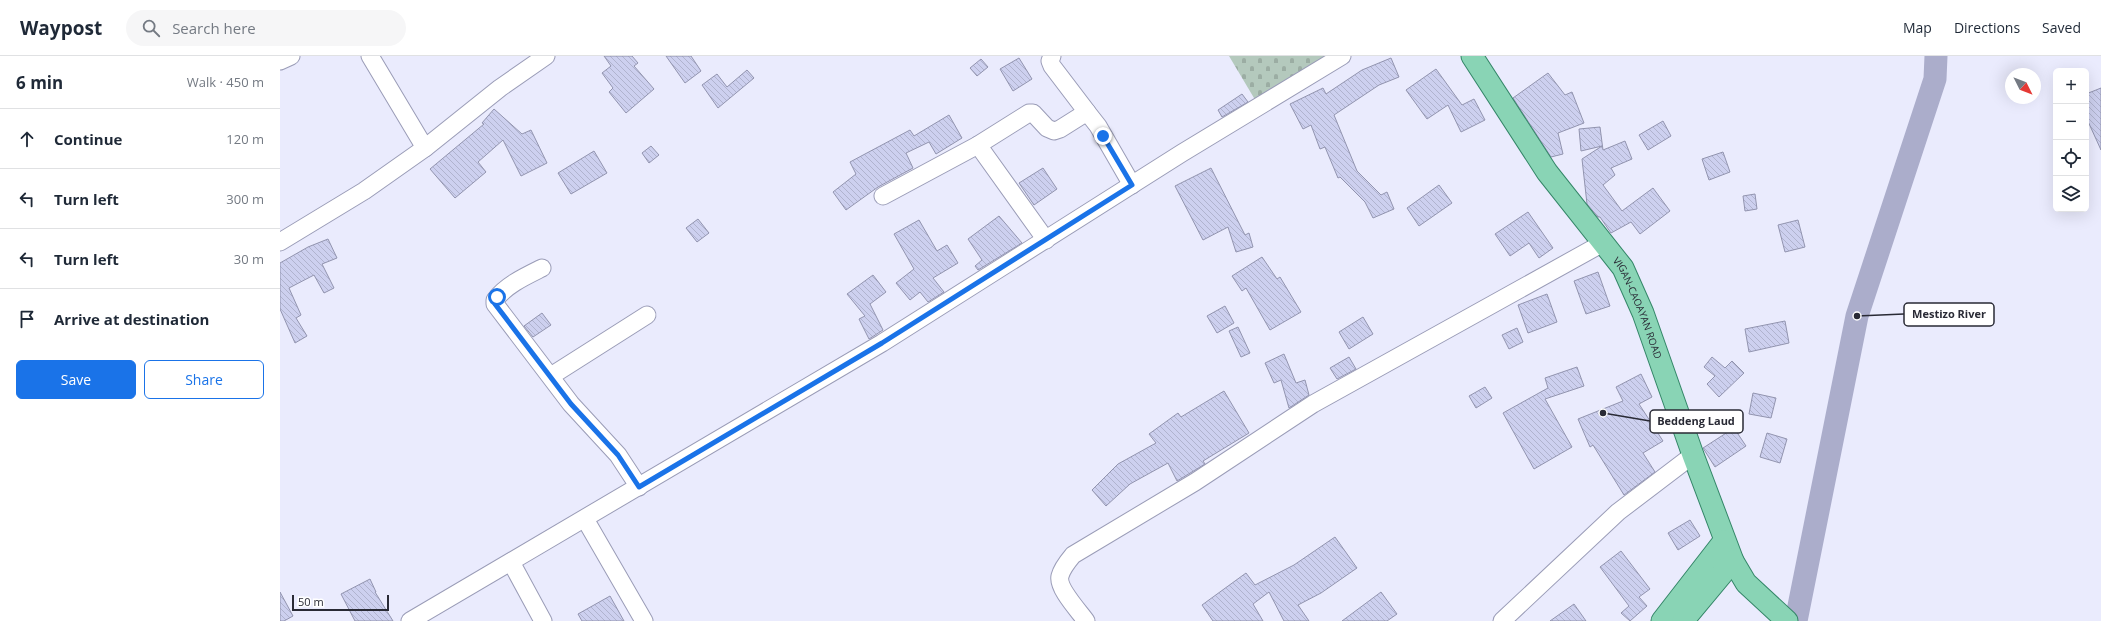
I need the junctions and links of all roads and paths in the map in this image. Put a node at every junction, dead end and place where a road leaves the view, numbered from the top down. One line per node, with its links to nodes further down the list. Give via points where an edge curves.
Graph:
1 (292, 56): 7 (street)
2 (370, 56): 10 (street)
3 (546, 56): 10 (street, via 500,88)
4 (1052, 56): 8 (street, via 1052,66)
5 (1342, 56): 11 (street)
6 (1472, 56): 15 (main road, VIGAN-CAOAYAN ROAD, via 1547,172)
7 (280, 61)
8 (1086, 112): 9 (street, via 1060,130 1054,131 1047,128 1036,114 1029,113); 11 (street, via 1098,126)
9 (978, 145): 12 (street); 13 (street)
10 (425, 148): 14 (street, via 364,190)
11 (1132, 185): 13 (street)
12 (883, 196)
13 (1046, 240): 20 (street, via 882,343)
14 (280, 242)
15 (1603, 243): 19 (main road, VIGAN-CAOAYAN ROAD, via 1623,268 1637,299); 30 (street, via 1313,404 1195,482 1073,555 1059,578 1063,590)
16 (542, 268): 18 (street, via 521,278 495,300 501,314)
17 (647, 315): 18 (street)
18 (551, 376): 20 (street, via 576,410 618,455)
19 (1693, 455): 22 (main road, VIGAN-CAOAYAN ROAD); 31 (street, via 1618,512)
20 (639, 487): 21 (street)
21 (585, 519): 24 (street); 29 (street)
22 (1721, 532): 23 (main road, VIGAN-CAOAYAN ROAD); 26 (main road)
23 (1733, 561): 25 (main road, VIGAN-CAOAYAN ROAD); 26 (main road)
24 (511, 562): 27 (street); 28 (street)
25 (1748, 585): 26 (main road); 34 (main road, VIGAN-CAOAYAN ROAD)
26 (1698, 588): 32 (main road); 33 (main road)
27 (410, 621)
28 (543, 621)
29 (644, 621)
30 (1086, 621)
31 (1502, 621)
32 (1662, 621)
33 (1683, 621)
34 (1787, 621)

